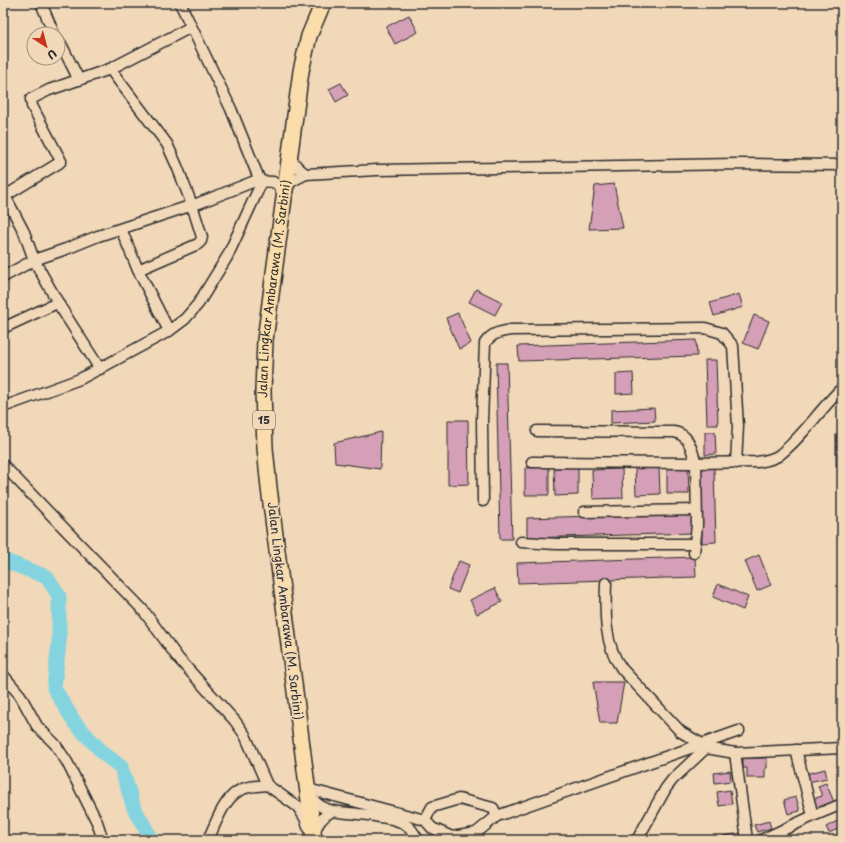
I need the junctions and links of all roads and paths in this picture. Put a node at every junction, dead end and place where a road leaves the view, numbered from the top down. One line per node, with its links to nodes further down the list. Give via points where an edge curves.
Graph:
1 (41, 3): 4 (street)
2 (180, 3): 5 (street)
3 (322, 3): 9 (highway, Jalan Lingkar Ambarawa (M. Sarbini) / 15, via 309,36 301,71)
4 (51, 26)
5 (191, 27): 7 (street); 12 (street, via 231,109)
6 (66, 54): 8 (street)
7 (110, 69): 8 (street); 16 (street, via 167,144)
8 (79, 80): 15 (street, via 31,99 32,106 61,161)
9 (289, 160): 11 (street); 13 (street, via 284,172); 14 (highway, Jalan Lingkar Ambarawa (M. Sarbini) / 15)
10 (842, 165): 11 (street, via 737,164 377,170)
11 (306, 174): 14 (street, via 292,181)
12 (260, 181): 13 (street); 16 (street); 23 (street, via 227,257 198,304)
13 (273, 182): 14 (street)
14 (285, 193): 44 (highway, Jalan Lingkar Ambarawa (M. Sarbini) / 15, via 265,340 265,448)
15 (4, 194): 18 (street, via 24,232)
16 (192, 205): 17 (street); 19 (street, via 202,241)
17 (121, 229): 18 (street); 19 (street)
18 (34, 260): 20 (street); 21 (street)
19 (138, 270): 23 (street)
20 (3, 277)
21 (57, 303): 22 (street); 24 (street)
22 (3, 328)
23 (170, 331): 24 (street)
24 (100, 369): 26 (street, via 80,379)
25 (842, 388): 30 (street, via 777,456 767,461)
26 (3, 407)
27 (537, 431): 29 (street, via 680,433 690,444)
28 (532, 462): 29 (street)
29 (696, 463): 30 (street); 33 (street)
30 (736, 463): 32 (street, via 738,426 733,346 722,333 705,328 511,330 495,333 485,344 482,421)
31 (3, 465): 43 (street, via 143,610 178,658 235,721 245,735)
32 (483, 501)
33 (696, 510): 34 (street); 35 (street, via 695,549)
34 (584, 512)
35 (521, 542)
36 (606, 583): 39 (street, via 605,608 610,645 615,659 681,732)
37 (3, 675): 52 (street, via 20,695 37,726 55,744 67,762 97,822)
38 (738, 731): 39 (street)
39 (704, 746): 42 (street); 48 (street); 55 (street, via 666,788)
40 (842, 748): 41 (street)
41 (796, 750): 42 (street); 49 (street)
42 (735, 753): 56 (street)
43 (267, 785): 45 (street); 53 (street, via 244,788 231,797)
44 (308, 789): 45 (street, via 302,798); 47 (street, via 312,800); 50 (street); 51 (highway, Jalan Lingkar Ambarawa (M. Sarbini) / 15)
45 (288, 800): 51 (street, via 298,807)
46 (842, 804): 49 (street)
47 (332, 812): 51 (street, via 320,820); 54 (street, via 360,814 401,822 410,828)
48 (497, 816): 50 (street, via 476,833 452,837 432,828); 50 (street, via 493,808 459,799 432,807)
49 (813, 816): 57 (street)
50 (425, 820)
51 (314, 838)
52 (103, 840)
53 (208, 840)
54 (418, 840)
55 (637, 840)
56 (747, 840)
57 (761, 840)

